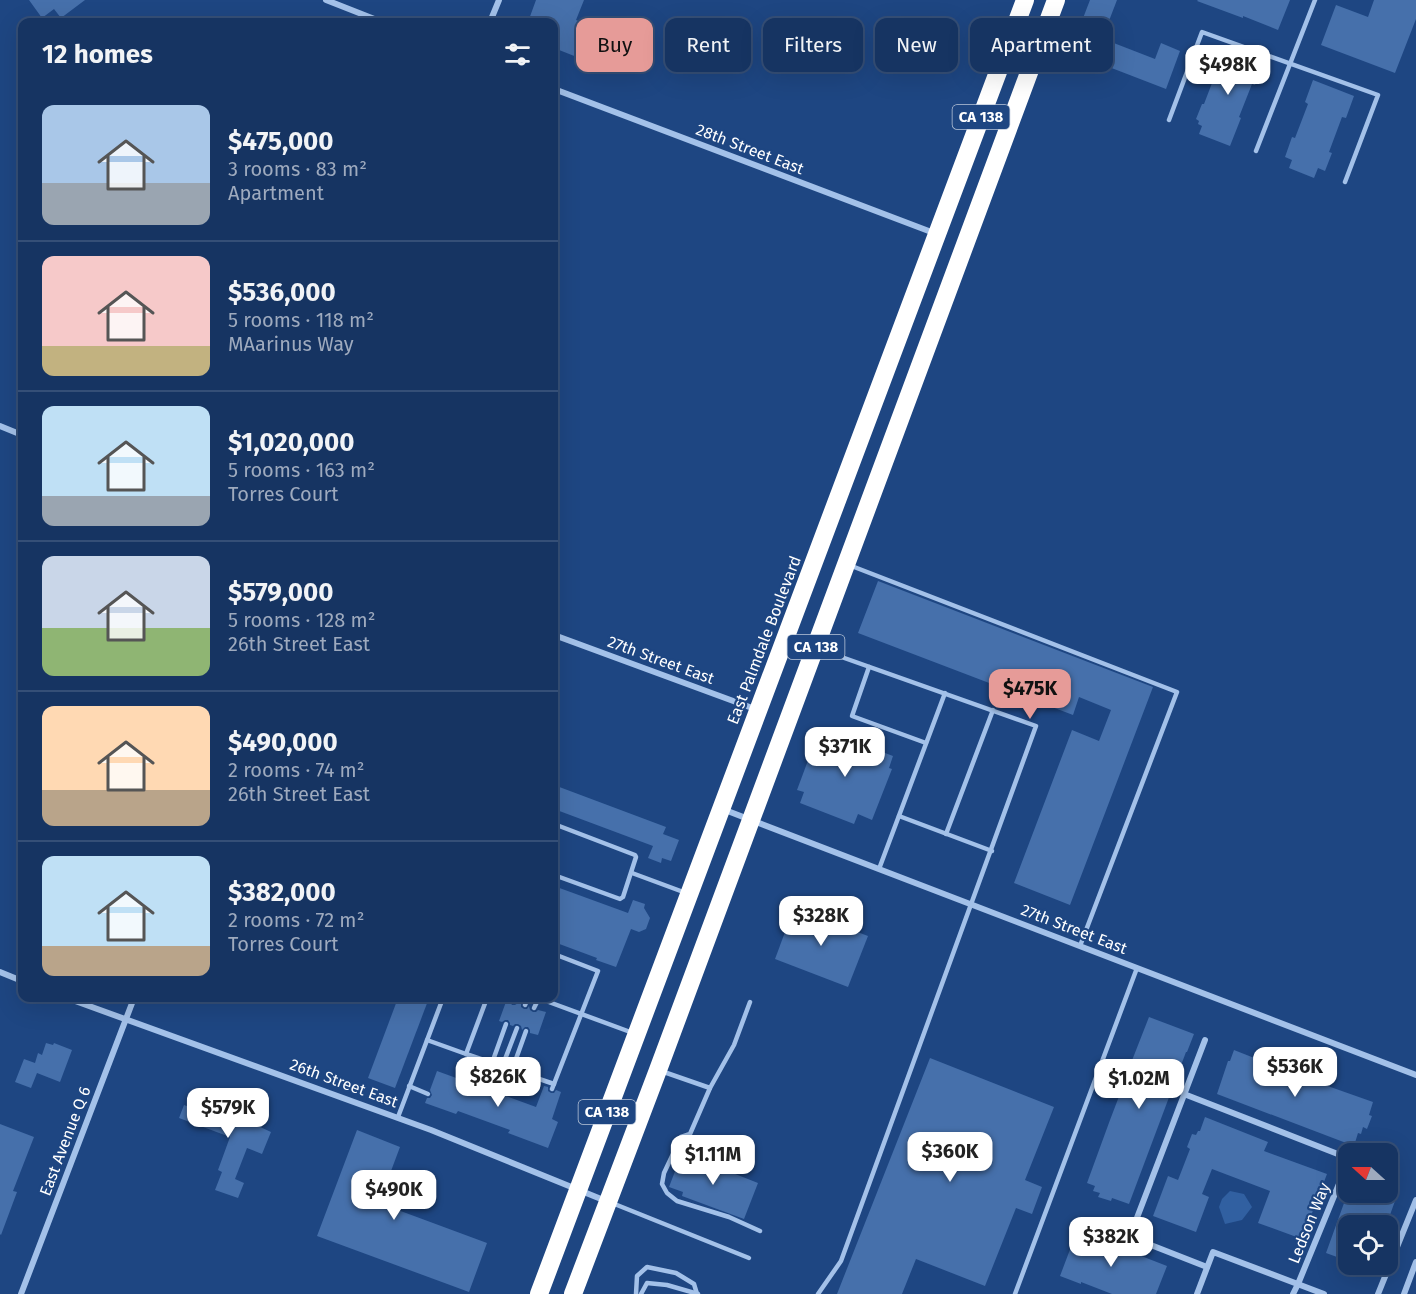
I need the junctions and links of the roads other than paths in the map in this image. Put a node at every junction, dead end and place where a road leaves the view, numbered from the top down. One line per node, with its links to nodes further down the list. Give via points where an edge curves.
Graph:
1 (326, 0): 6 (street)
2 (499, 0): 7 (street)
3 (1026, 0): 13 (highway, East Palmdale Boulevard / CA 138)
4 (1056, 0): 16 (highway, CA 138)
5 (1315, 0): 8 (lane)
6 (372, 18)
7 (492, 18)
8 (1290, 64): 10 (lane, via 1202,32); 11 (lane); 12 (lane, via 1378,95)
9 (558, 91): 13 (street, 28th Street East)
10 (1170, 120)
11 (1256, 152)
12 (1345, 182)
13 (937, 234): 21 (highway, East Palmdale Boulevard / CA 138)
14 (0, 426): 15 (street)
15 (18, 433)
16 (847, 564): 18 (highway, CA 138); 35 (lane, via 1177,692)
17 (558, 636): 21 (street, 27th Street East)
18 (815, 647): 19 (lane); 26 (highway, CA 138)
19 (869, 667): 20 (lane); 23 (lane, via 852,716)
20 (945, 693): 22 (lane); 23 (lane)
21 (759, 710): 24 (highway, East Palmdale Boulevard / CA 138)
22 (993, 711): 28 (lane); 29 (lane, via 1036,726)
23 (926, 743): 25 (lane)
24 (721, 808): 26 (street, 27th Street East); 33 (highway, East Palmdale Boulevard / CA 138)
25 (899, 816): 28 (lane); 30 (lane)
26 (751, 819): 30 (street, 27th Street East); 62 (highway, CA 138)
27 (558, 826): 31 (lane, via 635,855)
28 (946, 834): 29 (lane)
29 (992, 850): 34 (lane)
30 (879, 869): 34 (street, 27th Street East)
31 (632, 873): 32 (lane, via 620,899); 33 (lane)
32 (558, 876)
33 (688, 894): 55 (highway, East Palmdale Boulevard / CA 138)
34 (972, 904): 35 (street, 27th Street East); 87 (lane, via 841,1261)
35 (1080, 946): 37 (street, 27th Street East)
36 (558, 956): 50 (lane, via 597,971)
37 (1137, 968): 63 (street, 27th Street East); 88 (lane)
38 (0, 972): 39 (street)
39 (18, 979)
40 (79, 1002): 51 (street, 26th Street East)
41 (132, 1002): 51 (street, East Avenue Q 6)
42 (441, 1002): 56 (lane)
43 (486, 1002): 58 (lane)
44 (526, 1002): 48 (lane)
45 (536, 1002): 49 (lane)
46 (548, 1002): 50 (lane)
47 (750, 1002): 65 (lane, via 734,1046)
48 (525, 1005)
49 (534, 1008)
50 (580, 1014): 55 (lane); 61 (lane, via 553,1087)
51 (126, 1019): 68 (street, 26th Street East); 81 (street, East Avenue Q 6)
52 (506, 1024): 59 (lane)
53 (517, 1028): 60 (lane)
54 (526, 1031): 61 (lane)
55 (636, 1034): 71 (highway, East Palmdale Boulevard / CA 138)
56 (427, 1040): 58 (lane); 64 (lane)
57 (1205, 1040): 67 (street)
58 (466, 1054): 59 (lane)
59 (492, 1063): 60 (lane)
60 (502, 1067): 61 (lane)
61 (512, 1070)
62 (658, 1070): 65 (lane); 73 (highway, CA 138)
63 (1416, 1075)
64 (409, 1086): 66 (lane); 68 (lane)
65 (710, 1088): 75 (lane, via 690,1134 681,1137 662,1184 677,1201)
66 (428, 1094)
67 (1184, 1094): 69 (street); 76 (street)
68 (398, 1117): 71 (street, 26th Street East)
69 (1338, 1156)
70 (1338, 1185): 80 (street, Ledson Way)
71 (578, 1190): 73 (street, 26th Street East); 82 (highway, East Palmdale Boulevard / CA 138)
72 (1416, 1200): 92 (street)
73 (608, 1202): 77 (lane); 83 (highway, CA 138)
74 (1088, 1220): 76 (street)
75 (760, 1231)
76 (1130, 1236): 79 (street)
77 (749, 1257)
78 (1416, 1262): 93 (street)
79 (1208, 1267): 80 (street, via 1213,1252); 89 (street)
80 (1298, 1284): 90 (street, Ledson Way); 91 (street)
81 (21, 1294)
82 (539, 1294)
83 (573, 1294)
84 (636, 1294): 86 (lane, via 637,1276 647,1267 676,1274 694,1284)
85 (641, 1294): 86 (lane, via 647,1283)
86 (697, 1294)
87 (818, 1294)
88 (1015, 1294)
89 (1197, 1294)
90 (1293, 1294)
91 (1324, 1294)
92 (1378, 1294)
93 (1404, 1294)

